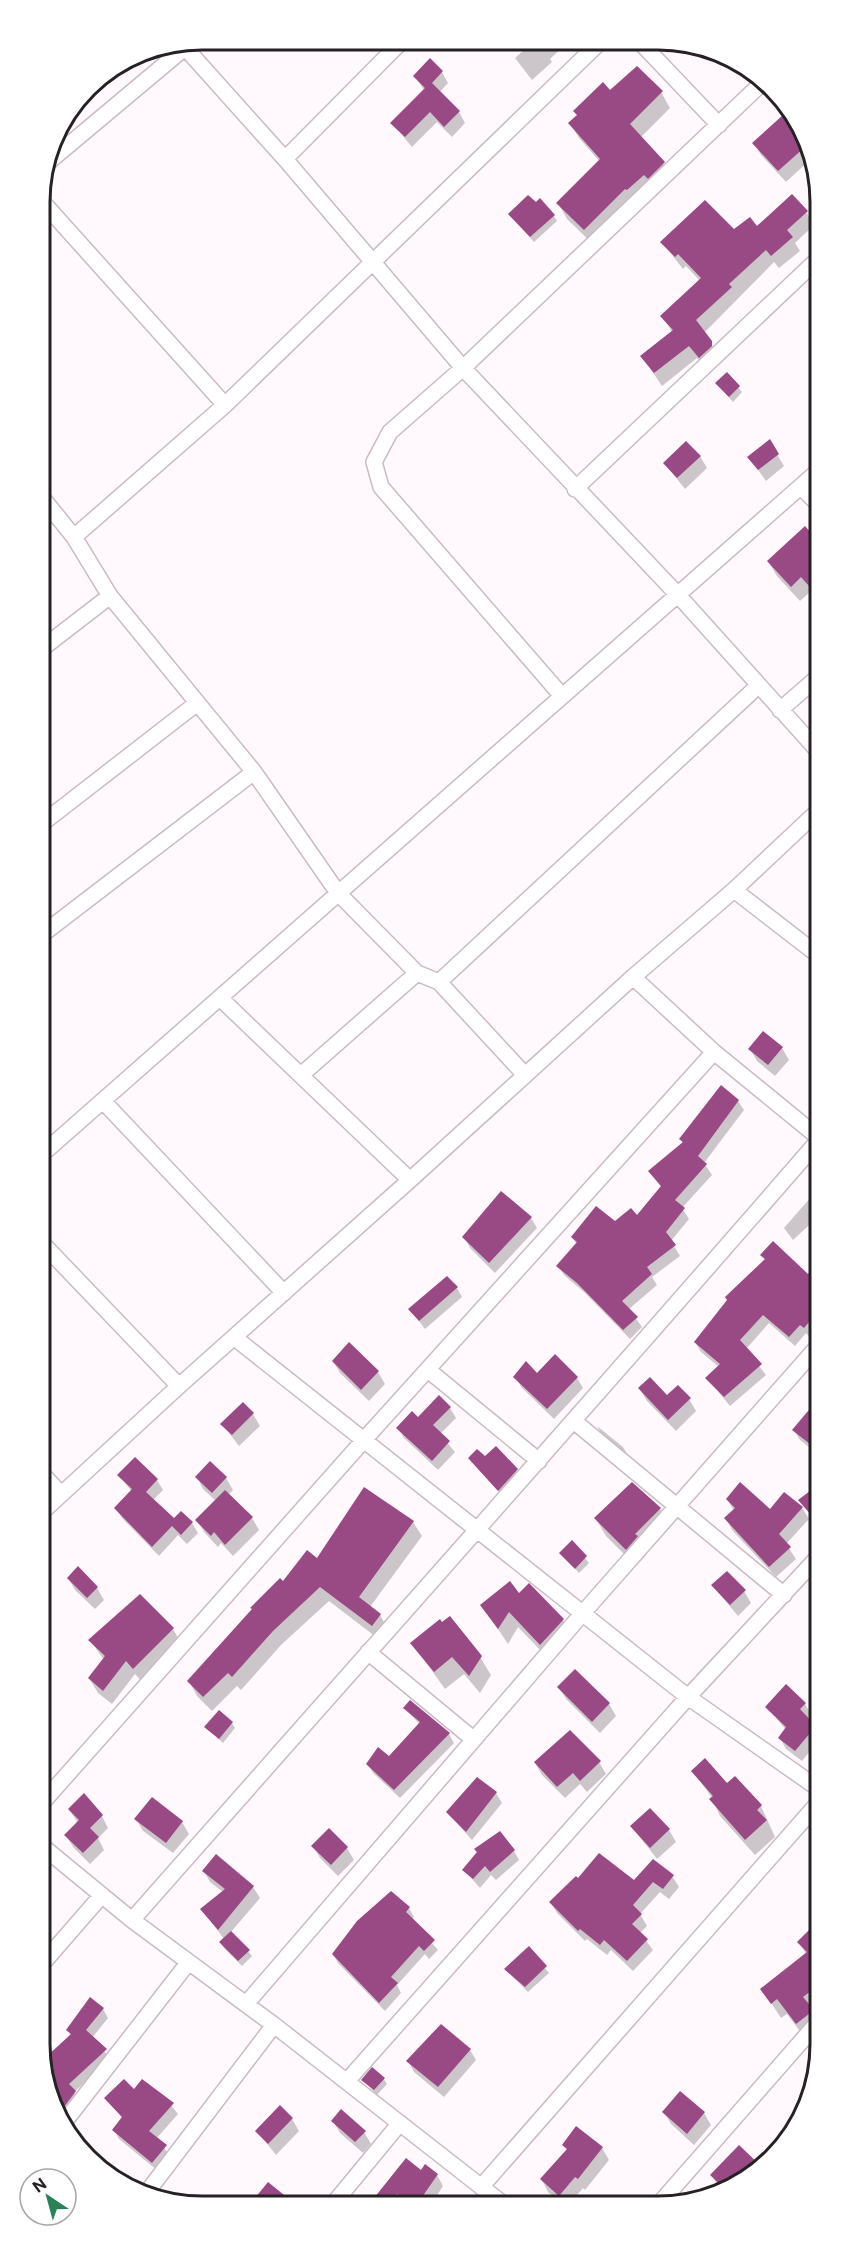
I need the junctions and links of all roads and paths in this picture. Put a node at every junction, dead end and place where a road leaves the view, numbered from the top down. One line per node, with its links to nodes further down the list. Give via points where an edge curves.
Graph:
1 (593, 49): 11 (street)
2 (647, 49): 7 (street)
3 (192, 50): 9 (street)
4 (394, 50): 9 (street)
5 (178, 51): 8 (street)
6 (758, 87): 7 (street)
7 (719, 125): 13 (street)
8 (57, 154)
9 (285, 159): 11 (street)
10 (50, 210): 14 (street)
11 (373, 264): 13 (street); 14 (street)
12 (810, 267): 17 (street)
13 (463, 368): 17 (street); 26 (street, via 390,432 374,462 381,487)
14 (225, 405): 20 (street)
15 (810, 479): 16 (street)
16 (801, 487): 18 (street); 21 (street)
17 (575, 489): 21 (street)
18 (810, 496)
19 (50, 507): 20 (street)
20 (74, 537): 22 (street)
21 (678, 595): 25 (street); 26 (street)
22 (110, 596): 23 (street); 27 (street)
23 (50, 642)
24 (810, 684): 28 (street)
25 (759, 685): 28 (street); 39 (street)
26 (562, 696): 34 (street)
27 (196, 704): 30 (street); 31 (street)
28 (780, 710): 29 (street)
29 (810, 742)
30 (254, 772): 34 (street); 35 (street)
31 (50, 818)
32 (810, 819): 33 (street)
33 (734, 890): 36 (street); 38 (street)
34 (338, 893): 37 (street); 40 (street)
35 (50, 929)
36 (810, 948)
37 (417, 973): 39 (street); 42 (street)
38 (633, 977): 41 (street); 43 (street)
39 (439, 982): 43 (street)
40 (221, 999): 42 (street); 44 (street)
41 (714, 1052): 45 (street); 53 (street)
42 (301, 1075): 48 (street)
43 (525, 1075): 48 (street)
44 (103, 1101): 46 (street); 50 (street)
45 (809, 1132)
46 (49, 1148)
47 (809, 1149): 55 (street)
48 (411, 1180): 50 (street)
49 (49, 1251): 54 (street)
50 (284, 1293): 51 (street)
51 (235, 1338): 54 (street); 56 (street)
52 (809, 1356): 61 (street)
53 (428, 1370): 56 (street); 57 (street)
54 (179, 1386): 59 (street)
55 (575, 1422): 57 (street); 61 (street)
56 (363, 1441): 62 (street); 70 (street)
57 (539, 1461): 62 (street)
58 (49, 1481): 59 (street)
59 (62, 1494): 60 (street)
60 (49, 1505)
61 (676, 1507): 64 (street); 65 (street)
62 (477, 1529): 65 (street); 66 (street)
63 (809, 1567): 64 (street)
64 (784, 1595): 67 (street)
65 (582, 1614): 67 (street); 68 (street)
66 (368, 1652): 68 (street); 74 (street)
67 (688, 1697): 69 (street); 80 (street)
68 (473, 1740): 77 (street)
69 (809, 1779)
70 (49, 1795)
71 (809, 1813): 84 (street)
72 (49, 1852): 73 (street)
73 (102, 1895): 74 (street); 75 (street)
74 (132, 1920): 76 (street)
75 (49, 1956)
76 (188, 1963): 77 (street); 81 (street)
77 (246, 2004): 78 (street)
78 (274, 2025): 80 (street); 83 (street)
79 (809, 2033): 85 (street)
80 (347, 2081): 82 (street)
81 (68, 2117)
82 (400, 2123): 84 (street); 86 (street)
83 (151, 2186)
84 (481, 2187): 87 (street)
85 (667, 2195)
86 (340, 2196)
87 (493, 2196)

